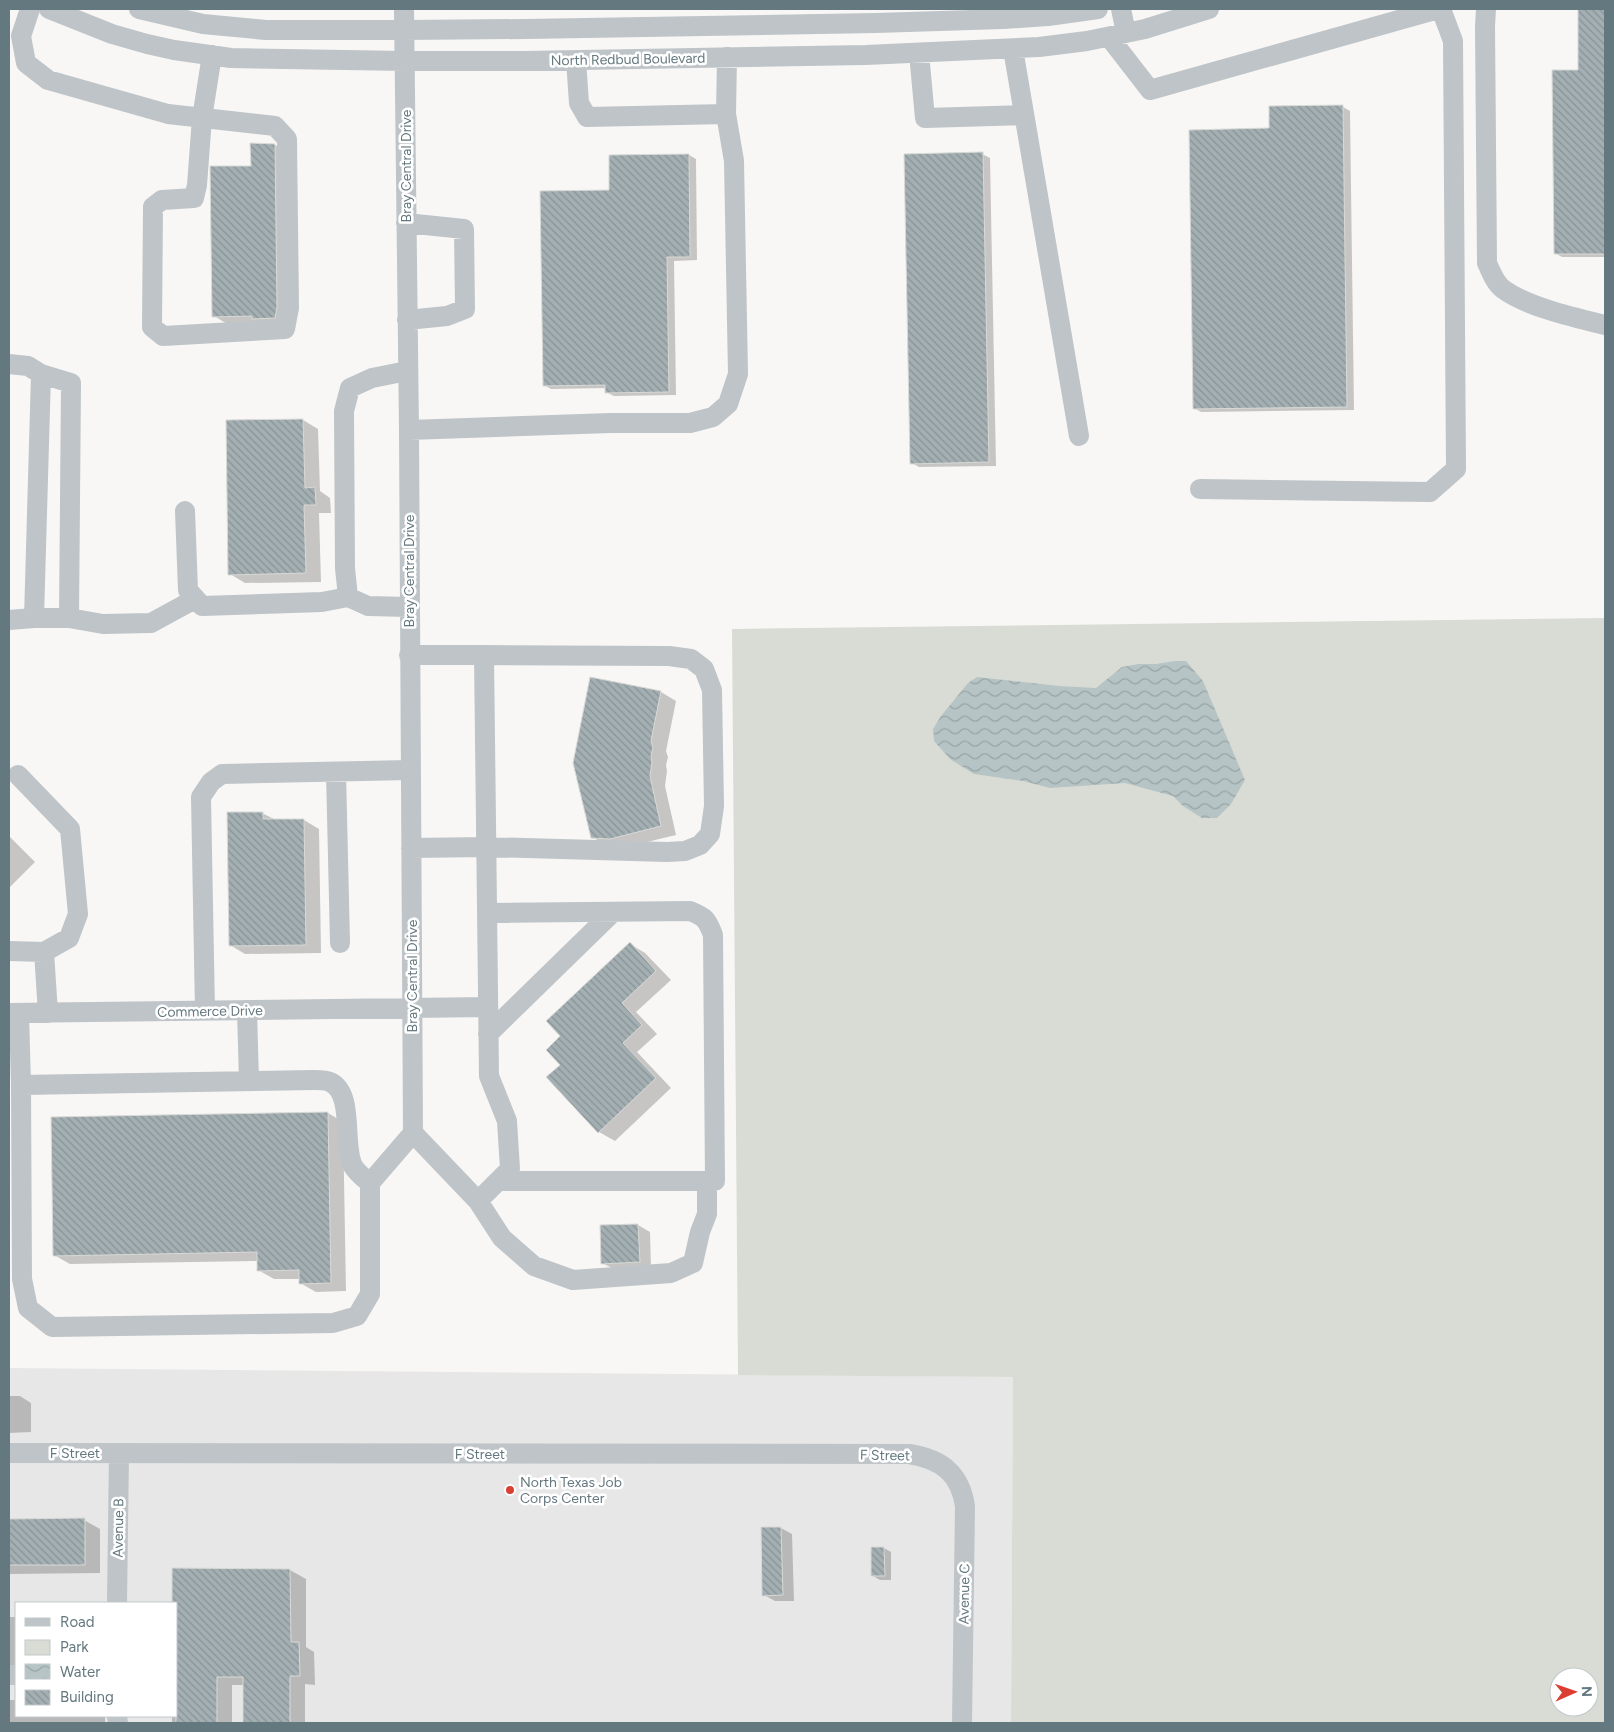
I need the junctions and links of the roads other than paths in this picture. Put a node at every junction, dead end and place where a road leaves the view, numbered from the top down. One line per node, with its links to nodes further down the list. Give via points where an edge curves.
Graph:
1 (30, 9): 22 (street, via 21,36 26,63 48,80 168,114)
2 (49, 9): 16 (street, North Redbud Boulevard, via 147,44)
3 (139, 9): 12 (street, via 203,24 266,30)
4 (404, 9): 12 (street, Bray Central Drive)
5 (1098, 9): 10 (street, via 1003,19)
6 (1121, 9): 13 (street)
7 (1209, 9): 13 (street, North Redbud Boulevard)
8 (1439, 9): 13 (street, via 1150,90); 31 (street, via 1453,41 1456,469 1430,492)
9 (1486, 9): 25 (street, via 1487,263 1502,288 1522,300)
10 (857, 16): 11 (street)
11 (753, 20): 12 (street); 17 (street)
12 (404, 30): 19 (street, Bray Central Drive)
13 (1117, 35): 14 (street, North Redbud Boulevard)
14 (1013, 49): 15 (street, North Redbud Boulevard); 21 (street)
15 (919, 53): 17 (street, North Redbud Boulevard); 21 (street, via 925,118)
16 (212, 55): 19 (street, North Redbud Boulevard, via 268,60); 22 (street)
17 (734, 57): 18 (street, North Redbud Boulevard); 20 (street)
18 (576, 60): 19 (street, North Redbud Boulevard); 20 (street, via 580,103 587,117)
19 (405, 61): 23 (street, Bray Central Drive)
20 (726, 114): 29 (street, via 734,161 738,374 728,404 713,417 690,423)
21 (1024, 115): 30 (street)
22 (202, 118): 22 (street, via 275,126 287,139 289,308 285,329 163,336 152,327 153,208 162,200 194,198)
23 (406, 223): 24 (street, Bray Central Drive); 24 (street, via 464,229 466,309 447,316)
24 (407, 320): 27 (street, Bray Central Drive)
25 (1605, 325)
26 (9, 364): 28 (street, via 28,366)
27 (407, 371): 29 (street, Bray Central Drive); 33 (street, via 372,378 350,388 344,411)
28 (41, 374): 36 (street); 37 (street, via 72,383)
29 (409, 430): 35 (street, Bray Central Drive)
30 (1079, 436)
31 (1200, 488)
32 (185, 511): 34 (street, via 188,590)
33 (348, 597): 34 (street, via 322,602 202,606); 35 (street, via 368,606)
34 (196, 599): 37 (street, via 151,623 103,624)
35 (409, 607): 40 (street, Bray Central Drive)
36 (34, 618): 37 (street); 38 (street)
37 (69, 618)
38 (9, 620)
39 (484, 654): 40 (street); 45 (street); 45 (street, via 691,659 704,669 712,690 714,806 710,834 700,845 686,851)
40 (409, 655): 41 (street, Bray Central Drive)
41 (410, 770): 42 (street); 44 (street, Bray Central Drive)
42 (336, 772): 48 (street); 54 (street, via 222,774 211,782 201,797)
43 (18, 775): 50 (street, via 70,829 78,914 69,938)
44 (411, 848): 45 (street); 52 (street, Bray Central Drive)
45 (486, 848): 47 (street)
46 (613, 912): 47 (street); 57 (street); 62 (street, via 690,911 703,916 709,923 713,935 715,1182)
47 (486, 913): 51 (street)
48 (340, 943)
49 (9, 951): 50 (street)
50 (44, 952): 55 (street)
51 (487, 1007): 52 (street, Commerce Drive); 57 (street)
52 (412, 1008): 53 (street, Commerce Drive); 60 (street, Bray Central Drive)
53 (247, 1010): 54 (street, Commerce Drive); 58 (street)
54 (205, 1011): 55 (street, Commerce Drive)
55 (48, 1012): 56 (street, Commerce Drive)
56 (14, 1013): 59 (street)
57 (488, 1034): 61 (street, via 489,1076 507,1121 510,1169)
58 (249, 1081): 59 (street); 63 (street, via 330,1082 340,1091 345,1103 353,1167)
59 (20, 1085): 63 (street, via 22,1279 28,1308 52,1327 333,1324 356,1316 370,1294)
60 (413, 1133): 63 (street); 64 (street)
61 (498, 1181): 62 (street); 64 (street)
62 (706, 1181): 64 (street, via 706,1214 693,1263 672,1273 573,1280 534,1266 502,1238)
63 (370, 1183)
64 (478, 1200)
65 (9, 1453): 66 (street, F Street)
66 (119, 1453): 67 (street, F Street, via 909,1454 930,1459); 68 (street, Avenue B)
67 (948, 1470): 69 (street, Avenue C, via 959,1485 965,1506)
68 (117, 1602)
69 (962, 1723)

